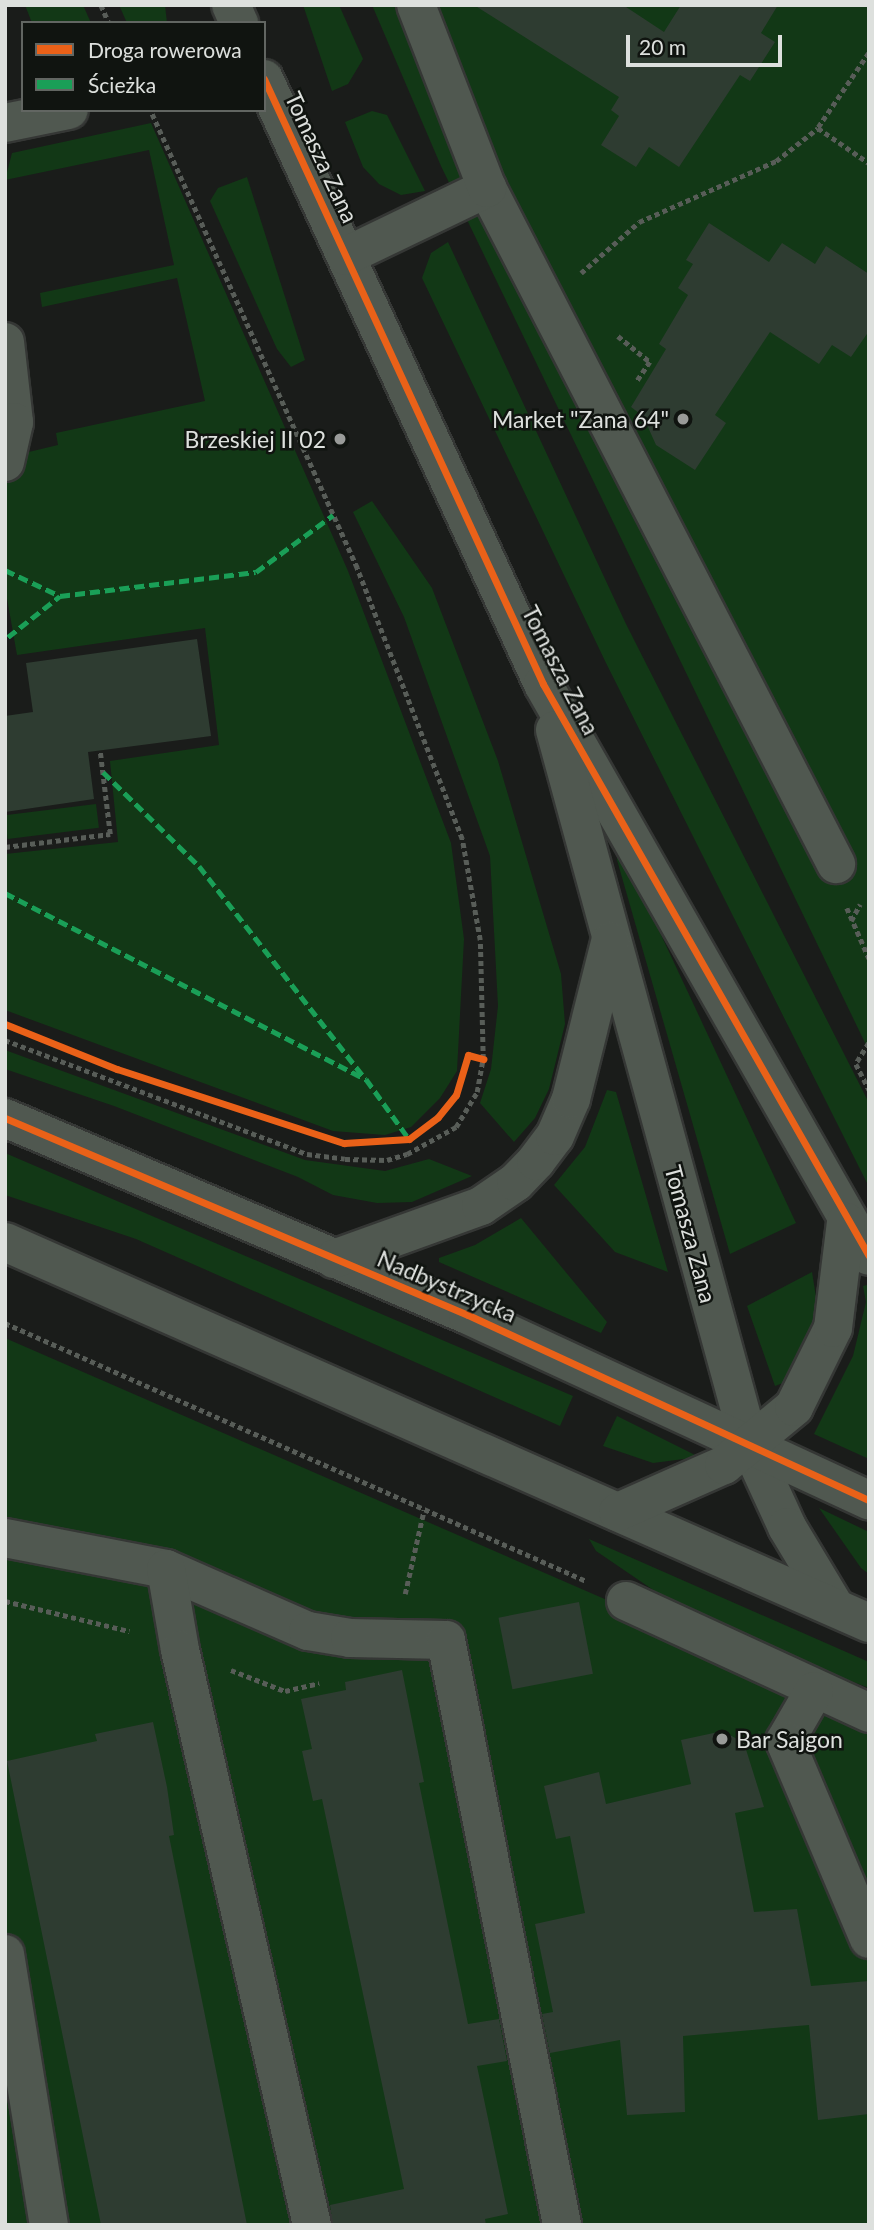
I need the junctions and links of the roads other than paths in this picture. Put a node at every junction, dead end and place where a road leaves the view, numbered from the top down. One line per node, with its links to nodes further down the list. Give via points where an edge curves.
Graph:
1 (231, 5): 3 (street)
2 (416, 5): 7 (street)
3 (238, 21)
4 (266, 83): 8 (street, Tomasza Zana)
5 (59, 112): 6 (street)
6 (5, 123)
7 (487, 188): 8 (street); 12 (street)
8 (346, 256): 11 (street, Tomasza Zana)
9 (5, 342): 10 (street, via 14,422)
10 (5, 462)
11 (543, 684): 13 (street, Tomasza Zana); 15 (street, Tomasza Zana, via 667,896)
12 (836, 864)
13 (610, 940): 18 (street, Tomasza Zana, via 571,1099 555,1136 536,1161 516,1182 481,1206); 19 (street, Tomasza Zana)
14 (5, 1118): 18 (street, Nadbystrzycka)
15 (846, 1222): 17 (street, Tomasza Zana); 19 (street, via 841,1289 833,1328 817,1366 794,1407)
16 (5, 1242): 21 (street)
17 (869, 1256)
18 (334, 1259): 19 (street, Nadbystrzycka, via 595,1371)
19 (750, 1446): 20 (street, Nadbystrzycka); 21 (street, via 724,1465); 25 (street, Tomasza Zana, via 787,1527)
20 (869, 1500)
21 (618, 1512): 25 (street)
22 (5, 1538): 23 (street)
23 (166, 1569): 32 (street, via 180,1650); 33 (street, via 308,1631 350,1638 446,1640)
24 (626, 1601): 27 (street)
25 (835, 1608): 26 (street)
26 (869, 1623)
27 (814, 1691): 28 (street); 29 (street, via 785,1741)
28 (869, 1713)
29 (869, 1939)
30 (5, 1954): 31 (street)
31 (48, 2225)
32 (312, 2225)
33 (562, 2225)

